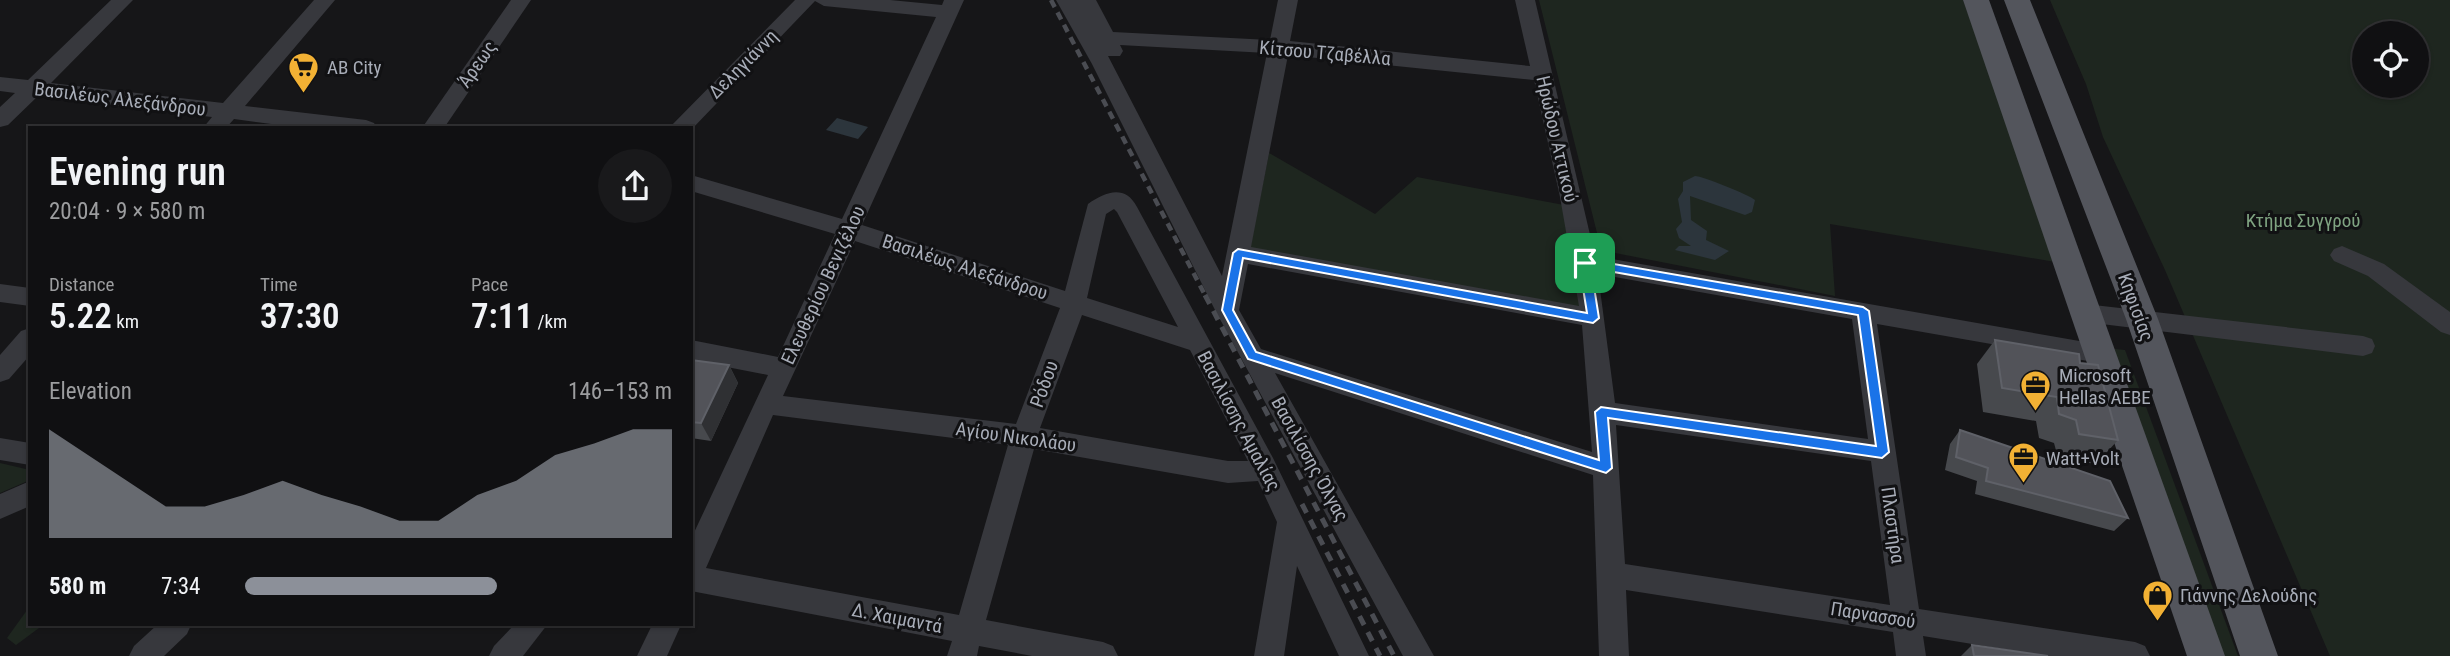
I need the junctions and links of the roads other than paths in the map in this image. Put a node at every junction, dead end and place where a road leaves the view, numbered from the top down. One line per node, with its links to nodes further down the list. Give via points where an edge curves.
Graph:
1 (123, 0): 18 (street)
2 (325, 0): 20 (street)
3 (522, 0): 22 (street, Άρεως)
4 (806, 0): 23 (street, Δεληγιάννη)
5 (824, 0): 12 (street)
6 (1066, 0): 15 (street, Βασιλίσσης Όλγας)
7 (1086, 0): 13 (street)
8 (1288, 0): 14 (street)
9 (1525, 0): 16 (street, Ηρώδου Αττικού)
10 (1976, 0): 35 (main road)
11 (2017, 0): 37 (main road, Κηφισίας)
12 (951, 6): 26 (street, Ελευθερίου Βενιζέλου)
13 (1108, 38): 14 (street, Κίτσου Τζαβέλλα); 15 (street, via 1114,50)
14 (1279, 47): 16 (street, Κίτσου Τζαβέλλα); 27 (street)
15 (1102, 65): 33 (street, Βασιλίσσης Όλγας)
16 (1542, 74): 29 (street, Ηρώδου Αττικού)
17 (0, 84): 18 (street, Βασιλέως Αλεξάνδρου)
18 (33, 88): 19 (street); 20 (street, Βασιλέως Αλεξάνδρου)
19 (0, 120)
20 (221, 120): 21 (street, Βασιλέως Αλεξάνδρου)
21 (330, 126)
22 (434, 126)
23 (682, 126)
24 (693, 184): 26 (street, Βασιλέως Αλεξάνδρου)
25 (1110, 200): 32 (street, Ρόδου, via 1096,210); 40 (street, Βασιλίσσης Αμαλίας, via 1126,207)
26 (849, 230): 32 (street, Βασιλέως Αλεξάνδρου); 45 (street, Ελευθερίου Βενιζέλου)
27 (1238, 253): 33 (street); 36 (street)
28 (2342, 255): 38 (street, via 2376,270)
29 (1585, 263): 34 (street); 36 (street, Ηρώδου Αττικού)
30 (0, 293): 31 (street)
31 (28, 297)
32 (1074, 303): 40 (street, Βασιλέως Αλεξάνδρου); 49 (street, Ρόδου)
33 (1227, 310): 44 (street, Βασιλίσσης Όλγας)
34 (1863, 311): 43 (street); 51 (street, Πλαστήρα)
35 (2085, 313): 37 (street); 43 (main road)
36 (1593, 318): 48 (street, Ηρώδου Αττικού)
37 (2142, 320): 41 (street); 77 (main road, Κηφισίας)
38 (2450, 325)
39 (28, 340): 46 (street)
40 (1197, 343): 53 (street, Βασιλίσσης Αμαλίας)
41 (2363, 346)
42 (693, 350): 45 (street)
43 (2099, 353): 76 (main road)
44 (1252, 356): 54 (street); 72 (street, Βασιλίσσης Όλγας)
45 (785, 368): 47 (street, Ελευθερίου Βενιζέλου)
46 (0, 372)
47 (765, 404): 49 (street, Αγίου Νικολάου); 58 (street, Ελευθερίου Βενιζέλου)
48 (1601, 412): 51 (street); 54 (street, Ηρώδου Αττικού)
49 (1024, 436): 53 (street, Αγίου Νικολάου, via 1228,472 1250,472); 65 (street, Ρόδου)
50 (0, 449): 52 (street)
51 (1882, 452): 61 (street, Πλαστήρα)
52 (28, 454)
53 (1264, 466): 57 (street, Βασιλίσσης Αμαλίας)
54 (1606, 468): 59 (street, Ηρώδου Αττικού)
55 (28, 494): 56 (street)
56 (0, 507)
57 (1291, 520): 70 (street); 71 (street, Βασιλίσσης Αμαλίας)
58 (693, 566)
59 (1611, 575): 61 (street, Παρνασσού); 73 (street, Ηρώδου Αττικού)
60 (693, 578): 65 (street, Δ. Χαιμαντά)
61 (1906, 620): 74 (street, Πλαστήρα); 75 (street, Παρνασσού)
62 (176, 626): 66 (street)
63 (532, 626): 67 (street)
64 (667, 626): 68 (street)
65 (966, 644): 69 (street, Δ. Χαιμαντά)
66 (144, 656)
67 (504, 656)
68 (652, 656)
69 (1103, 656)
70 (1269, 656)
71 (1354, 656)
72 (1419, 656)
73 (1614, 656)
74 (1911, 656)
75 (2135, 656)
76 (2206, 656)
77 (2259, 656)

